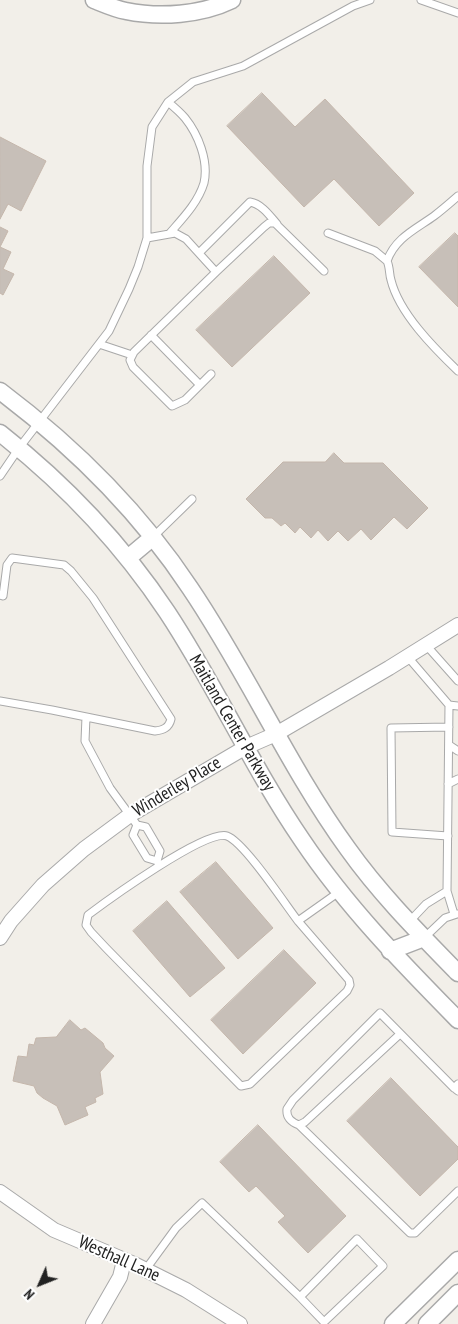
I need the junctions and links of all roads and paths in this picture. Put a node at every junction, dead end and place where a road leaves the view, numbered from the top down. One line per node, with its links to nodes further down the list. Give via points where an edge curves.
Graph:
1 (94, 0): 2 (street, via 126,11 159,15 193,12)
2 (232, 0)
3 (370, 0): 6 (lane, via 353,6 243,66 193,82)
4 (422, 0): 5 (lane)
5 (458, 13)
6 (168, 102): 10 (lane, via 185,117 198,139 204,171 204,183 198,197); 11 (lane, via 152,127 147,166)
7 (458, 196): 13 (lane, via 406,235 394,246)
8 (277, 224): 12 (lane, via 262,207 250,202); 14 (lane); 15 (lane, via 270,223)
9 (328, 233): 13 (lane, via 375,251)
10 (169, 234): 11 (lane); 12 (lane, via 175,233 186,239)
11 (147, 238): 17 (lane, via 138,267 109,331)
12 (199, 253): 15 (lane)
13 (387, 261): 19 (lane, via 390,280 417,328)
14 (324, 271)
15 (216, 272): 16 (lane)
16 (151, 335): 18 (lane); 21 (lane)
17 (99, 344): 18 (lane); 23 (lane)
18 (132, 355): 21 (lane, via 132,367 172,406 185,400)
19 (458, 371)
20 (211, 374): 21 (lane)
21 (200, 385)
22 (0, 390): 23 (street, Maitland Center Parkway)
23 (40, 422): 25 (lane); 28 (street, Maitland Center Parkway, via 97,473)
24 (0, 432): 25 (street, Maitland Center Parkway)
25 (19, 448): 26 (lane); 29 (street, Maitland Center Parkway, via 70,494)
26 (0, 476)
27 (192, 499): 28 (lane)
28 (153, 537): 29 (street); 40 (street, Maitland Center Parkway, via 201,604)
29 (128, 558): 42 (street, Maitland Center Parkway, via 181,634)
30 (0, 595): 38 (lane, via 3,596 7,565 12,558 64,565 93,598 171,719 163,730 154,731)
31 (458, 625): 32 (street, Winderley Place)
32 (426, 645): 33 (street, Winderley Place); 34 (lane)
33 (407, 656): 36 (lane); 40 (street, Winderley Place)
34 (458, 681)
35 (0, 702): 38 (lane)
36 (449, 706): 37 (lane); 39 (lane)
37 (458, 706)
38 (86, 717): 46 (lane, via 85,741 110,788)
39 (449, 728): 41 (lane); 47 (lane, via 391,728 392,832)
40 (276, 734): 42 (street, Winderley Place); 53 (street, Maitland Center Parkway, via 348,850)
41 (449, 745): 43 (lane); 45 (lane)
42 (246, 747): 46 (street, Winderley Place); 50 (street, Maitland Center Parkway, via 288,819)
43 (458, 751)
44 (458, 779): 45 (lane)
45 (448, 784): 47 (lane)
46 (133, 820): 48 (lane, via 134,835 147,858); 48 (lane, via 146,827 160,851); 54 (street, Winderley Place, via 84,849 43,885 10,921)
47 (448, 836): 49 (lane)
48 (158, 864): 52 (lane, via 202,843 227,836 242,846); 52 (lane, via 88,915 86,924 241,1086 250,1084 350,985)
49 (447, 891): 51 (lane); 53 (lane, via 426,904)
50 (339, 892): 52 (lane); 56 (street, Maitland Center Parkway)
51 (456, 914): 55 (lane, via 440,922)
52 (298, 921)
53 (409, 922): 55 (street, Maitland Center Parkway); 56 (street)
54 (0, 938)
55 (424, 938): 56 (street); 57 (street, Maitland Center Parkway)
56 (390, 950): 58 (street, Maitland Center Parkway)
57 (458, 973)
58 (458, 1020)
59 (400, 1034): 60 (lane); 61 (lane, via 313,1116); 61 (lane, via 380,1013 287,1109 288,1117)
60 (457, 1088)
61 (299, 1125): 62 (lane, via 410,1233 415,1233)
62 (458, 1191)
63 (0, 1192): 64 (street, Westhall Lane, via 54,1230)
64 (124, 1260): 66 (street, Westhall Lane); 69 (street, via 120,1277)
65 (458, 1260): 71 (street)
66 (146, 1270): 68 (lane, via 176,1228 202,1202); 70 (street, Westhall Lane, via 186,1290)
67 (458, 1294): 72 (street)
68 (300, 1297): 68 (lane, via 357,1239 383,1266 324,1322)
69 (93, 1324)
70 (240, 1324)
71 (393, 1324)
72 (427, 1324)

